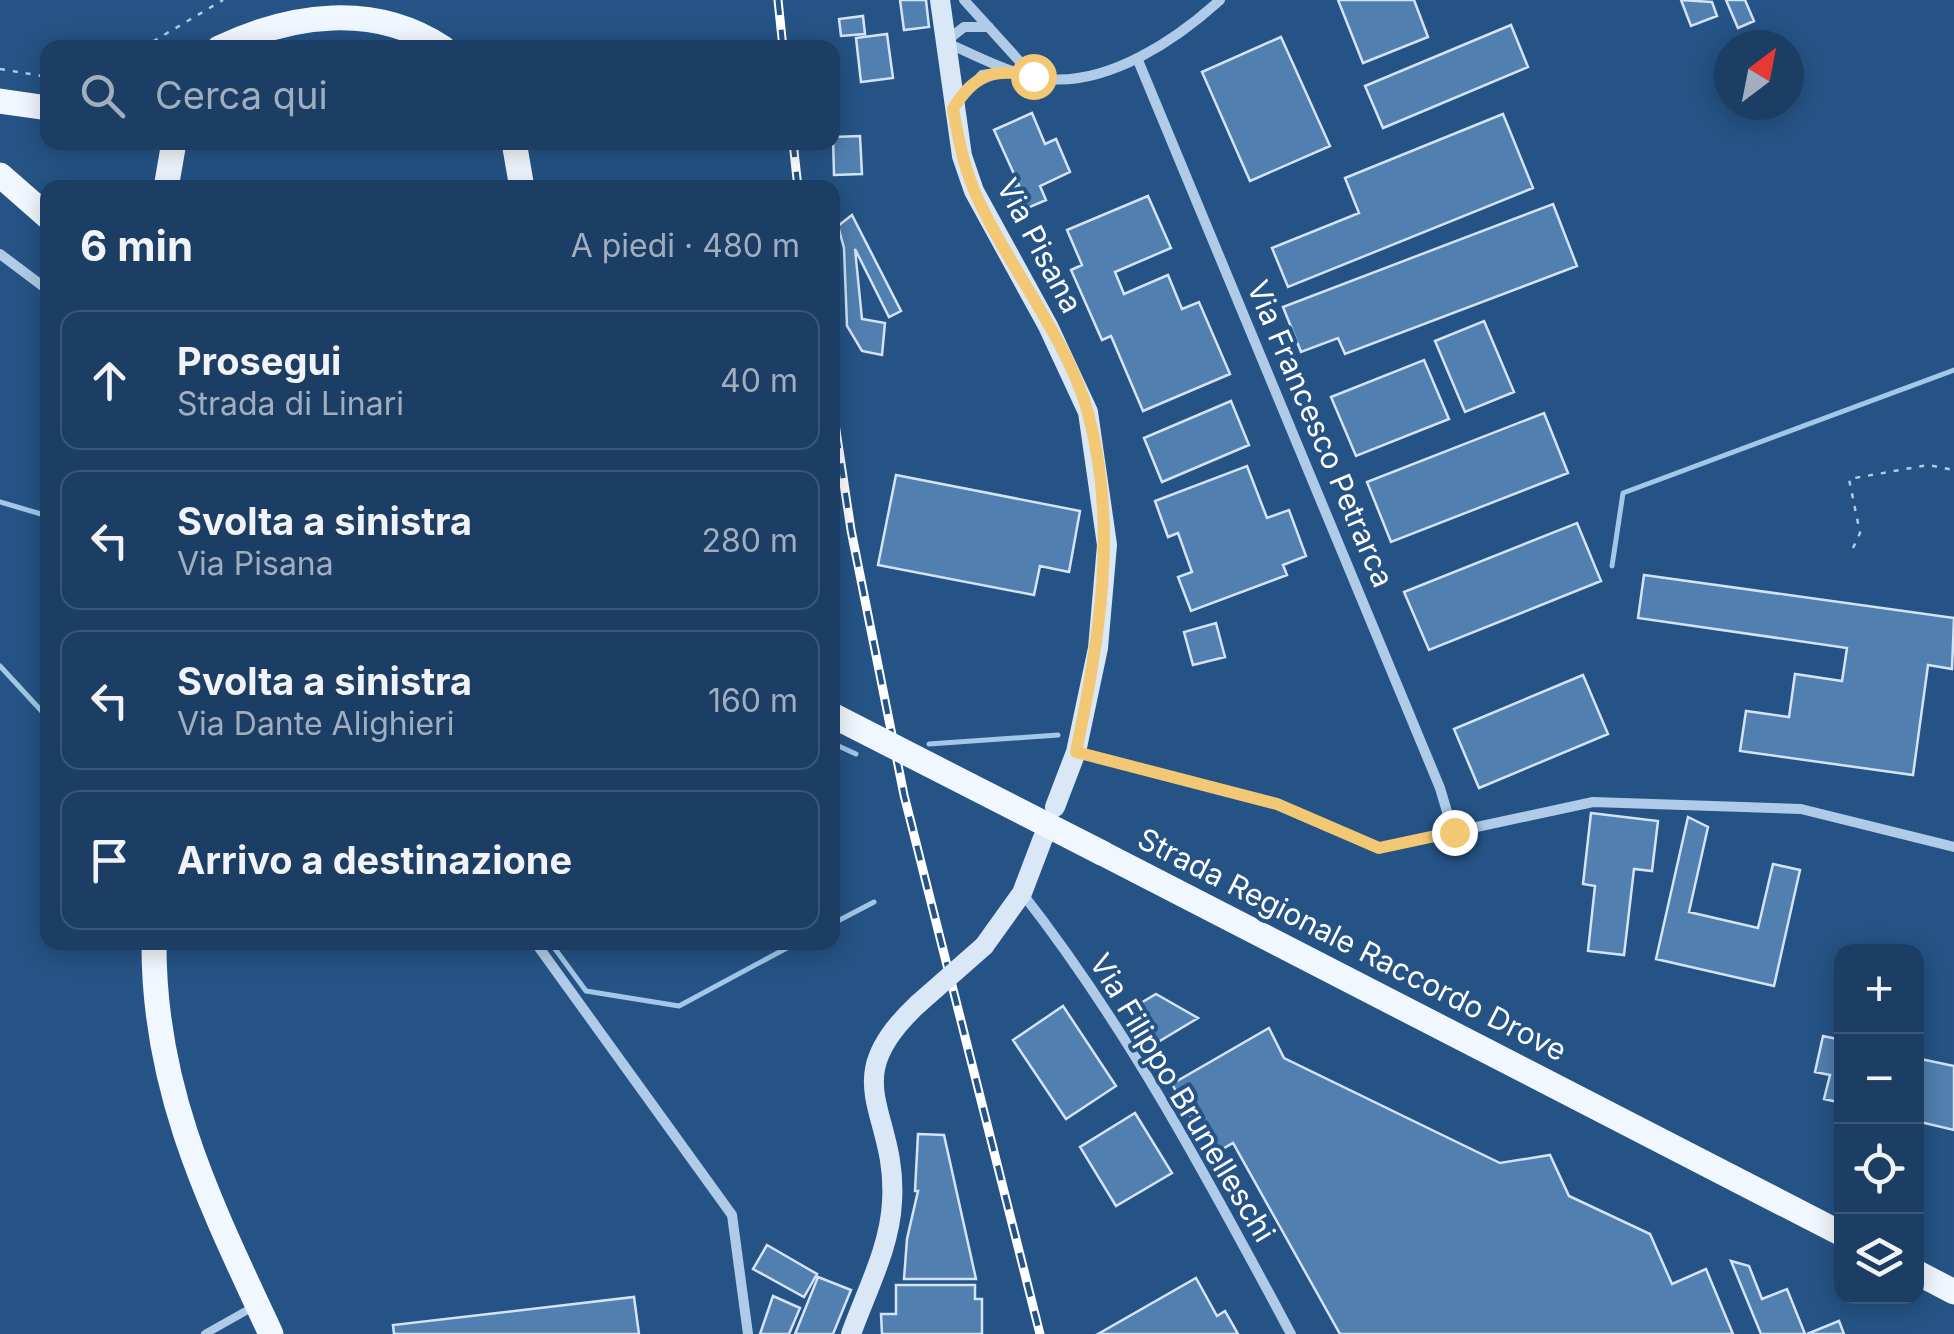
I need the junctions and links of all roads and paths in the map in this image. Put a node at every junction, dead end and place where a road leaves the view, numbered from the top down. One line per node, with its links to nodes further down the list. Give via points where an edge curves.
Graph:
1 (223, 0): 7 (path)
2 (940, 0): 11 (street, Via Pisana)
3 (964, 0): 5 (street)
4 (1220, 0): 12 (street)
5 (989, 27): 11 (street, via 964,27); 16 (street)
6 (274, 30): 8 (main road); 9 (main road); 10 (main road, via 316,18 362,17)
7 (156, 40)
8 (243, 40)
9 (259, 40)
10 (429, 40)
11 (945, 42): 14 (street); 19 (street, Via Pisana)
12 (1137, 58): 16 (street, via 1084,76); 35 (street, Via Francesco Petrarca)
13 (0, 69): 15 (path)
14 (1010, 71): 16 (street); 19 (street, via 982,76)
15 (40, 76)
16 (1033, 76)
17 (0, 101): 18 (main road)
18 (40, 107)
19 (953, 109): 33 (street, Via Pisana, via 974,190 1088,412 1107,545 1098,648)
20 (173, 150): 23 (main road)
21 (515, 150): 24 (main road)
22 (0, 176): 26 (main road)
23 (167, 180)
24 (521, 180)
25 (0, 194): 27 (main road)
26 (40, 211)
27 (40, 228)
28 (0, 254): 29 (street)
29 (40, 284)
30 (1954, 470): 31 (path, via 1928,465 1849,480 1860,533)
31 (1853, 548)
32 (840, 719): 41 (main road, Strada Regionale Raccordo Drove, bridge)
33 (1076, 752): 34 (street, Via Pisana); 35 (street, via 1277,804 1379,848)
34 (1055, 808)
35 (1454, 832): 37 (street, via 1612,802 1800,808)
36 (1043, 838): 38 (street)
37 (1954, 847)
38 (1022, 893): 48 (street, bridge, via 984,946 886,1033 877,1052 872,1092 893,1168 892,1206); 49 (street, Via Filippo Brunelleschi, via 1169,1115)
39 (154, 950): 44 (main road, via 157,1022 174,1106)
40 (541, 950): 47 (street, via 732,1215)
41 (1834, 1230)
42 (1924, 1276): 43 (main road)
43 (1954, 1292)
44 (258, 1305): 45 (lane); 46 (main road)
45 (205, 1334)
46 (271, 1334)
47 (748, 1334)
48 (851, 1334)
49 (1291, 1334)

